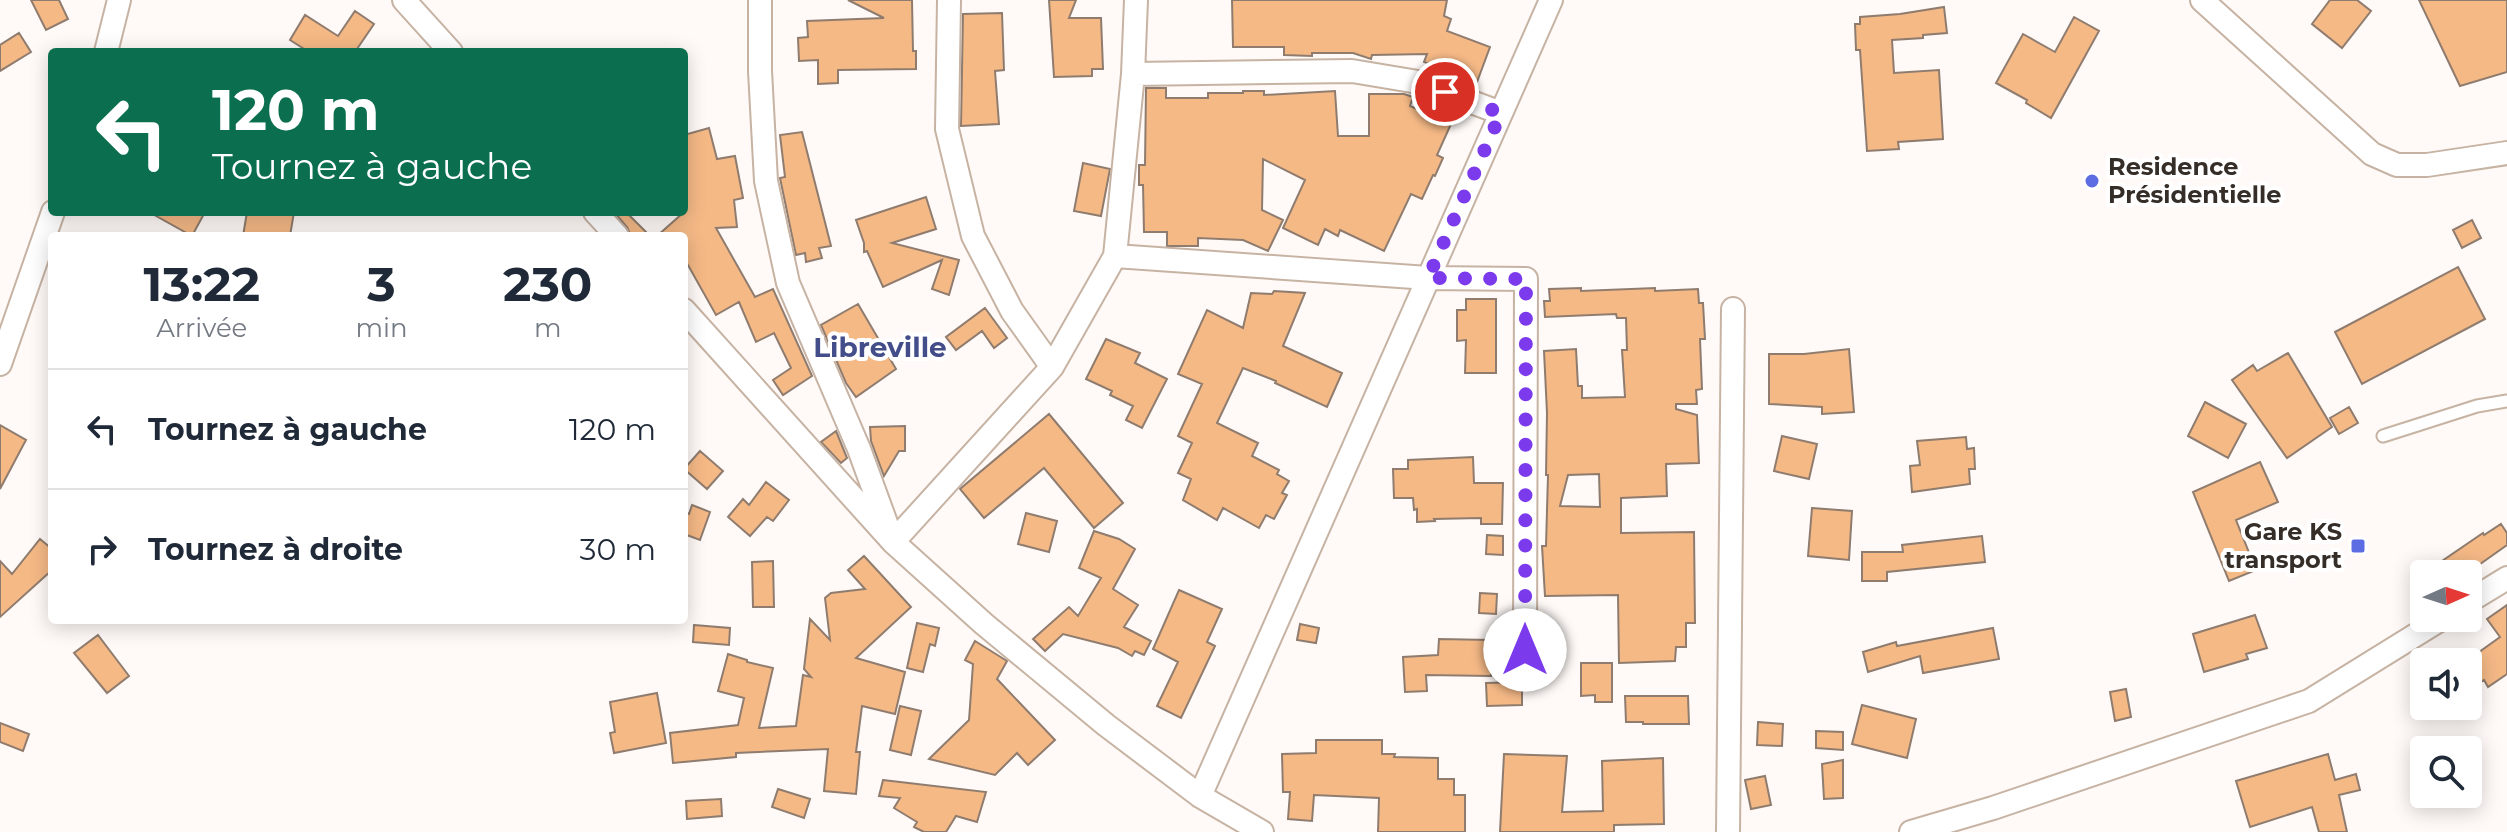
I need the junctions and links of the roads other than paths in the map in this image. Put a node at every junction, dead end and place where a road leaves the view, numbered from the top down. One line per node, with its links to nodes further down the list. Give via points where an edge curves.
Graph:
1 (119, 0): 8 (street)
2 (404, 0): 9 (street)
3 (760, 0): 24 (street, via 766,181 788,283)
4 (949, 0): 21 (street, via 947,129 973,236 1012,311)
5 (1136, 0): 10 (street)
6 (1551, 0): 11 (street)
7 (2202, 0): 12 (street, via 2372,154 2397,165 2427,165)
8 (107, 48)
9 (447, 48)
10 (1133, 74): 11 (street, via 1352,71 1418,82); 16 (street)
11 (1501, 113): 17 (street)
12 (2507, 153)
13 (52, 216): 20 (street)
14 (599, 216): 15 (street)
15 (613, 232)
16 (1115, 256): 17 (street); 21 (street)
17 (1428, 278): 28 (street, via 1526,279); 29 (street)
18 (1733, 309): 31 (street)
19 (688, 314): 24 (street)
20 (0, 364)
21 (1052, 367): 24 (street)
22 (2507, 401): 23 (lane)
23 (2383, 436)
24 (893, 542): 29 (street, via 1106,725)
25 (2507, 578): 26 (street)
26 (2482, 593)
27 (2420, 632): 32 (street, via 2309,701)
28 (1525, 650)
29 (1200, 796): 30 (street)
30 (1262, 832)
31 (1728, 832)
32 (1911, 832)

